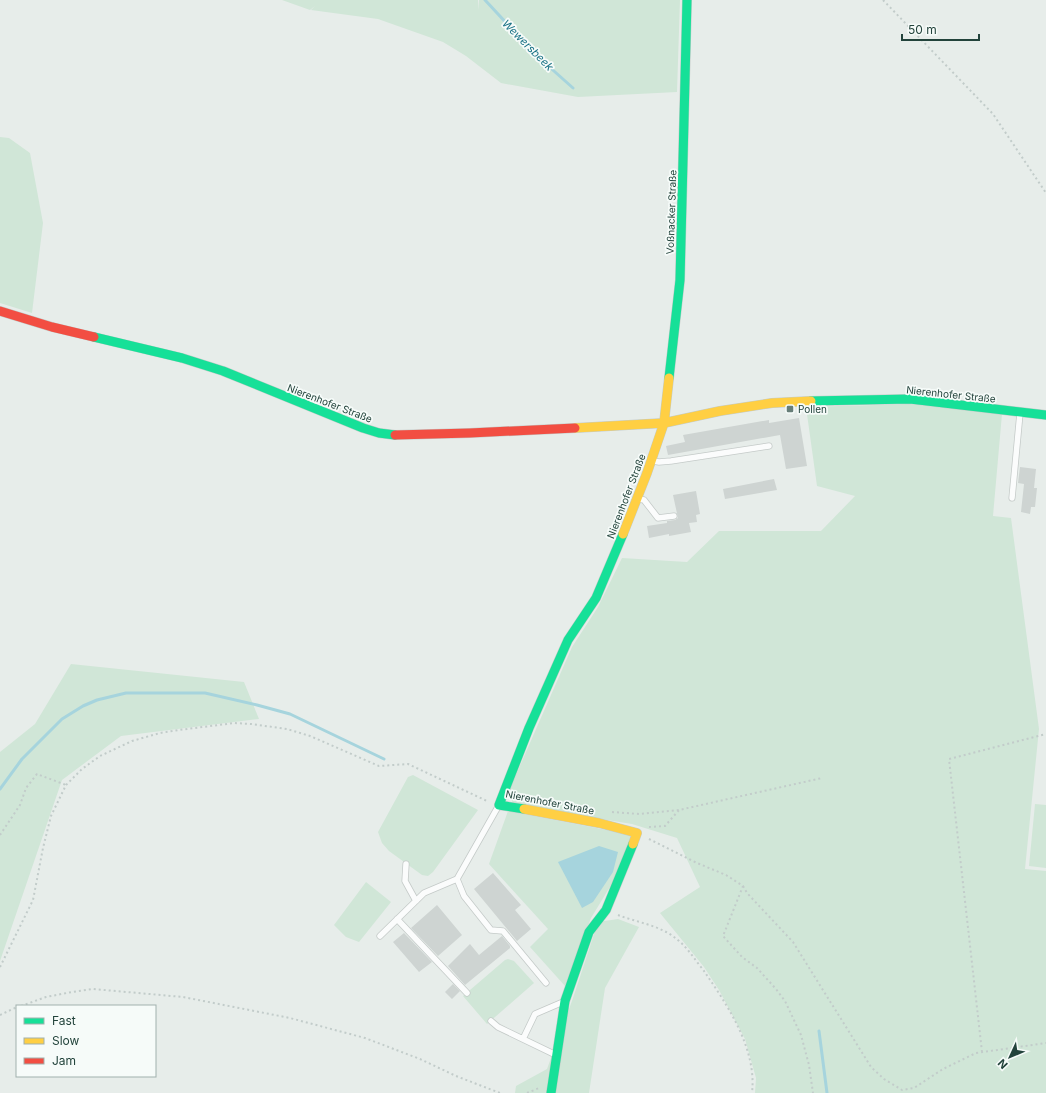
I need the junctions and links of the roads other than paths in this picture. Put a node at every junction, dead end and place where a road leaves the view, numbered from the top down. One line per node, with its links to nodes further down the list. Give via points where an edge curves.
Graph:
1 (686, 0): 5 (street, Voßnacker Straße, via 680,280)
2 (0, 311): 5 (street, Nierenhofer Straße, via 52,327 223,370 326,414 379,433 463,433)
3 (1020, 412): 4 (street, Nierenhofer Straße); 5 (street, Nierenhofer Straße, via 910,400 843,400 772,403); 9 (lane)
4 (1046, 415)
5 (664, 423): 7 (street, Nierenhofer Straße)
6 (769, 446): 7 (lane, via 671,461)
7 (652, 461): 8 (street, Nierenhofer Straße)
8 (638, 498): 10 (lane, via 644,500 658,518); 11 (street, Nierenhofer Straße, via 596,598 568,640 556,666)
9 (1012, 498)
10 (674, 516)
11 (500, 803): 13 (lane); 19 (street, Nierenhofer Straße, via 637,832 606,910 589,932)
12 (406, 864): 14 (lane, via 405,881)
13 (457, 879): 14 (lane, via 424,893); 17 (lane, via 464,896 491,930 503,931)
14 (416, 901): 15 (lane)
15 (397, 920): 16 (lane); 18 (lane)
16 (380, 936)
17 (546, 983)
18 (466, 992)
19 (565, 1001): 21 (lane, via 535,1014); 22 (street)
20 (491, 1021): 21 (lane)
21 (523, 1039): 22 (lane)
22 (556, 1055): 23 (street)
23 (551, 1093)

